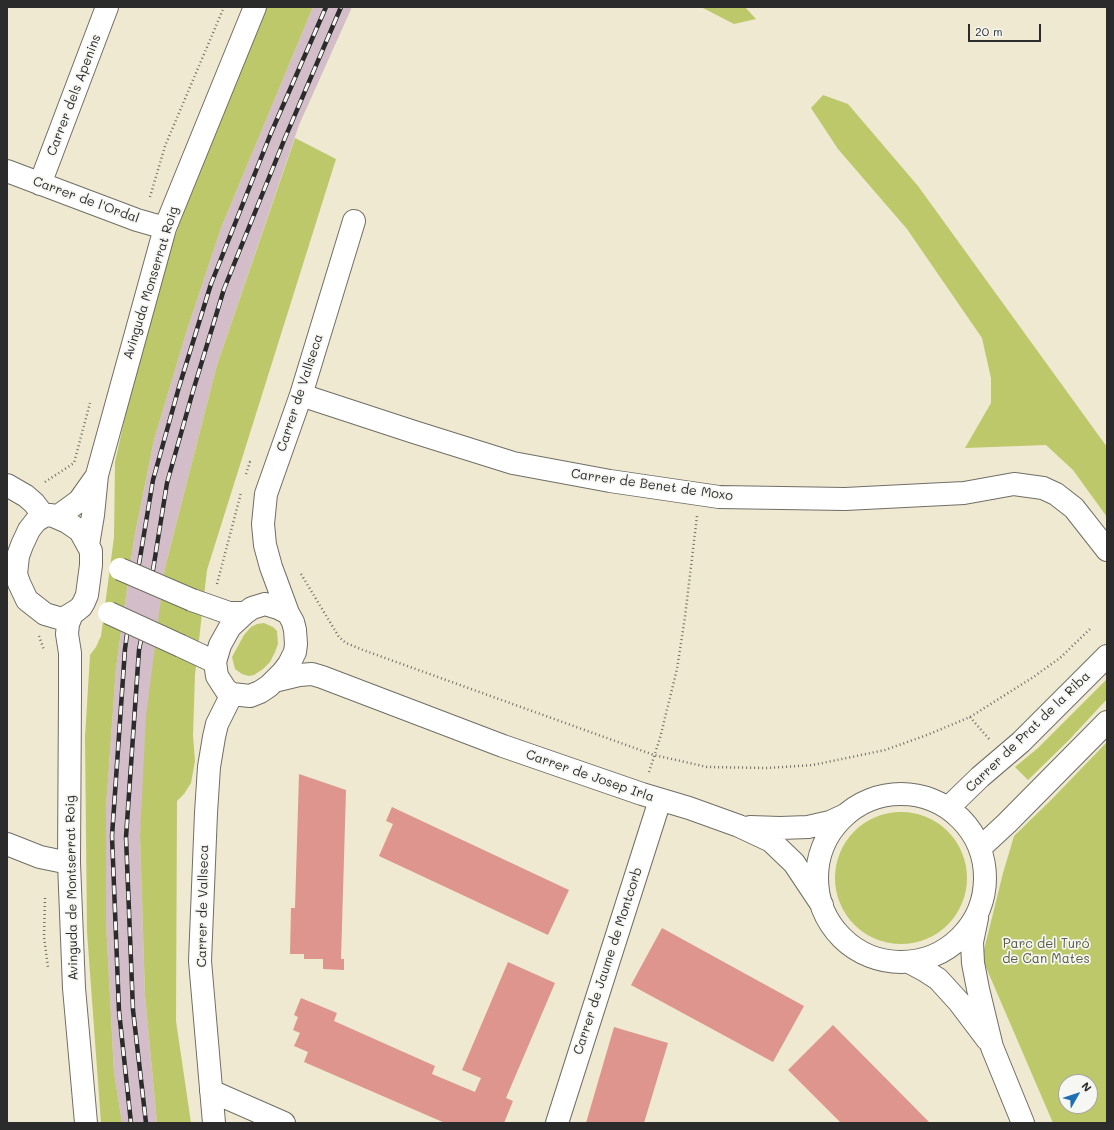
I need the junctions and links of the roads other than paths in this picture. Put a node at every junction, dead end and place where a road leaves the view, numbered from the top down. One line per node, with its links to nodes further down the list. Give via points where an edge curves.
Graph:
1 (107, 7): 4 (street, Carrer dels Apenins)
2 (255, 7): 6 (street, Avinguda Monserrat Roig)
3 (7, 171): 4 (street, Carrer de l'Ordal)
4 (40, 184): 6 (street, Carrer de l'Ordal)
5 (354, 221): 7 (street, Carrer de Vallseca)
6 (165, 228): 8 (street, Avinguda Monserrat Roig)
7 (301, 395): 12 (street, Carrer de Benet de Moxo, via 513,463 719,497 844,499 964,493 1014,484 1043,488 1056,494 1074,508); 13 (street, Carrer de Vallseca, via 266,494 263,524)
8 (97, 475): 10 (street, Avinguda Monserrat Roig, via 79,501); 11 (street, Avinguda Monserrat Roig)
9 (7, 485): 10 (street, via 30,499)
10 (51, 517): 11 (street, via 67,522 80,531); 14 (street, via 36,521 22,545 16,574 19,584)
11 (89, 548): 15 (street, bridge, via 106,562 192,600 229,613); 16 (street, via 91,565 87,595)
12 (1107, 550)
13 (271, 567): 15 (street, Carrer de Vallseca, via 268,592); 17 (street, Carrer de Vallseca)
14 (17, 598): 18 (street)
15 (252, 609): 17 (street, via 265,604); 22 (street, via 233,624 225,635)
16 (76, 610): 18 (street, via 62,618); 20 (street, via 67,630); 22 (street, bridge, via 98,609 109,613)
17 (288, 613): 19 (street, via 293,622)
18 (51, 616): 20 (street)
19 (296, 644): 23 (street, via 289,664); 24 (street, via 316,667)
20 (70, 653): 33 (street, Avinguda de Montserrat Roig)
21 (1107, 656): 28 (street, Carrer de Prat de la Riba, via 1021,742)
22 (215, 662): 25 (street, via 217,676 226,690)
23 (274, 681): 24 (street, via 312,674); 25 (street, via 250,696)
24 (334, 681): 27 (street, Carrer de Josep Irla, via 503,746)
25 (232, 694): 38 (street, Carrer de Vallseca, via 217,724 214,737 206,813 200,961)
26 (1107, 722): 32 (street)
27 (651, 797): 30 (street, Carrer de Josep Irla); 42 (street, Carrer de Jaume de Montcorb)
28 (948, 808): 29 (street, via 934,800 919,796 887,795 872,799); 32 (street, via 972,832)
29 (844, 815): 30 (street, via 830,822 808,826); 34 (street, via 825,841 820,856 817,872)
30 (739, 826): 34 (street, Carrer de Josep Irla, via 771,841 794,863)
31 (7, 844): 33 (street, via 40,857)
32 (980, 848): 35 (street, via 985,868 984,889)
33 (69, 863): 39 (street, Avinguda de Montserrat Roig, via 74,988)
34 (822, 905): 36 (street, via 828,919 849,944 863,953 886,961)
35 (979, 909): 36 (street, via 963,935 951,945 931,956); 37 (street, via 972,942 973,962)
36 (909, 962): 37 (street, via 938,979 959,1002)
37 (992, 1047): 43 (street)
38 (212, 1091): 40 (street, Carrer de Vallseca); 41 (street)
39 (86, 1123)
40 (214, 1123)
41 (284, 1123)
42 (557, 1123)
43 (1023, 1123)

